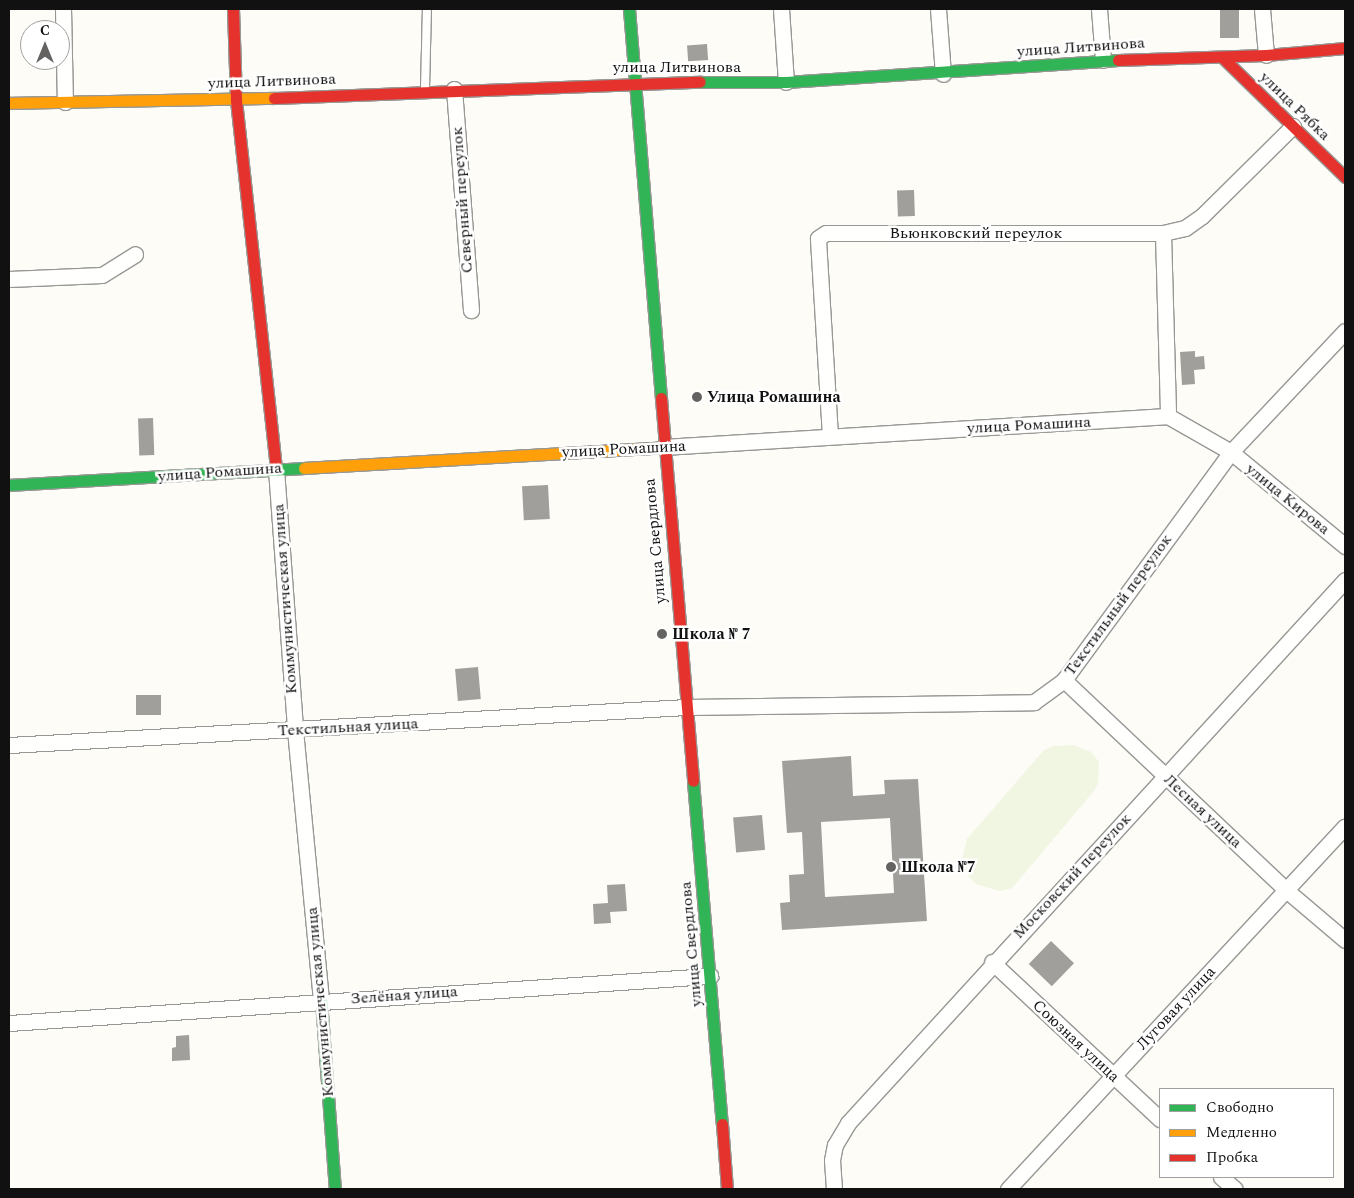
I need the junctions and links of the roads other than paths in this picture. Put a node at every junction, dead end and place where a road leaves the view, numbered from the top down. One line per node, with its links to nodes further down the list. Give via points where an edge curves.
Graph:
1 (63, 9): 19 (street)
2 (232, 9): 18 (main road, Коммунистическая улица)
3 (427, 9): 17 (lane)
4 (629, 9): 14 (main road, улица Свердлова)
5 (781, 9): 15 (street)
6 (938, 9): 13 (street)
7 (1099, 9): 12 (street)
8 (1262, 9): 10 (street)
9 (1345, 48): 10 (main road, улица Литвинова)
10 (1266, 55): 11 (main road, улица Литвинова)
11 (1222, 57): 12 (main road, улица Литвинова); 21 (main road, улица Рябка)
12 (1103, 60): 13 (main road, улица Литвинова)
13 (943, 74): 15 (main road, улица Литвинова)
14 (636, 82): 15 (main road, улица Литвинова); 16 (main road, улица Литвинова); 30 (main road, улица Свердлова)
15 (786, 82)
16 (454, 89): 17 (main road, улица Литвинова); 26 (street, Северный переулок)
17 (425, 91): 18 (main road, улица Литвинова)
18 (236, 100): 19 (main road, улица Литвинова); 32 (main road, Коммунистическая улица)
19 (65, 102): 20 (main road, улица Литвинова)
20 (9, 103)
21 (1293, 126): 22 (main road, улица Рябка); 23 (street, Вьюнковский переулок, via 1202,216 1185,228)
22 (1345, 177)
23 (1162, 232): 28 (street); 29 (street, Вьюнковский переулок, via 826,233 818,238)
24 (135, 254): 25 (street, via 102,274)
25 (9, 279)
26 (470, 310)
27 (1345, 331): 31 (street, Текстильный переулок)
28 (1168, 416): 29 (street, улица Ромашина); 31 (street)
29 (830, 436): 30 (street, улица Ромашина)
30 (663, 447): 32 (main road, улица Ромашина); 37 (main road, улица Свердлова)
31 (1231, 452): 34 (street, улица Кирова); 36 (street, Текстильный переулок)
32 (276, 468): 33 (main road, улица Ромашина); 38 (street, Коммунистическая улица)
33 (9, 485)
34 (1345, 546)
35 (1345, 580): 40 (street, Московский переулок)
36 (1064, 680): 37 (street, Текстильный переулок, via 1034,702); 40 (street, Лесная улица)
37 (687, 707): 38 (street, Текстильная улица); 45 (main road, улица Свердлова)
38 (295, 730): 39 (street, Текстильная улица); 46 (street, Коммунистическая улица)
39 (9, 746)
40 (1165, 775): 42 (street, Лесная улица); 44 (street, Московский переулок)
41 (1345, 826): 42 (street, Луговая улица)
42 (1286, 890): 43 (street, Лесная улица); 48 (street, Луговая улица)
43 (1345, 940)
44 (992, 962): 48 (street, Союзная улица); 53 (street, Московский переулок, via 848,1123 835,1145 832,1160)
45 (710, 976): 46 (street, Зелёная улица); 52 (main road, улица Свердлова)
46 (320, 1000): 47 (street, Зелёная улица); 51 (main road, Коммунистическая улица)
47 (9, 1023)
48 (1113, 1076): 49 (street, Союзная улица); 54 (street, Луговая улица)
49 (1159, 1119)
50 (1222, 1178): 55 (street)
51 (335, 1189)
52 (727, 1189)
53 (834, 1189)
54 (1008, 1189)
55 (1235, 1189)

